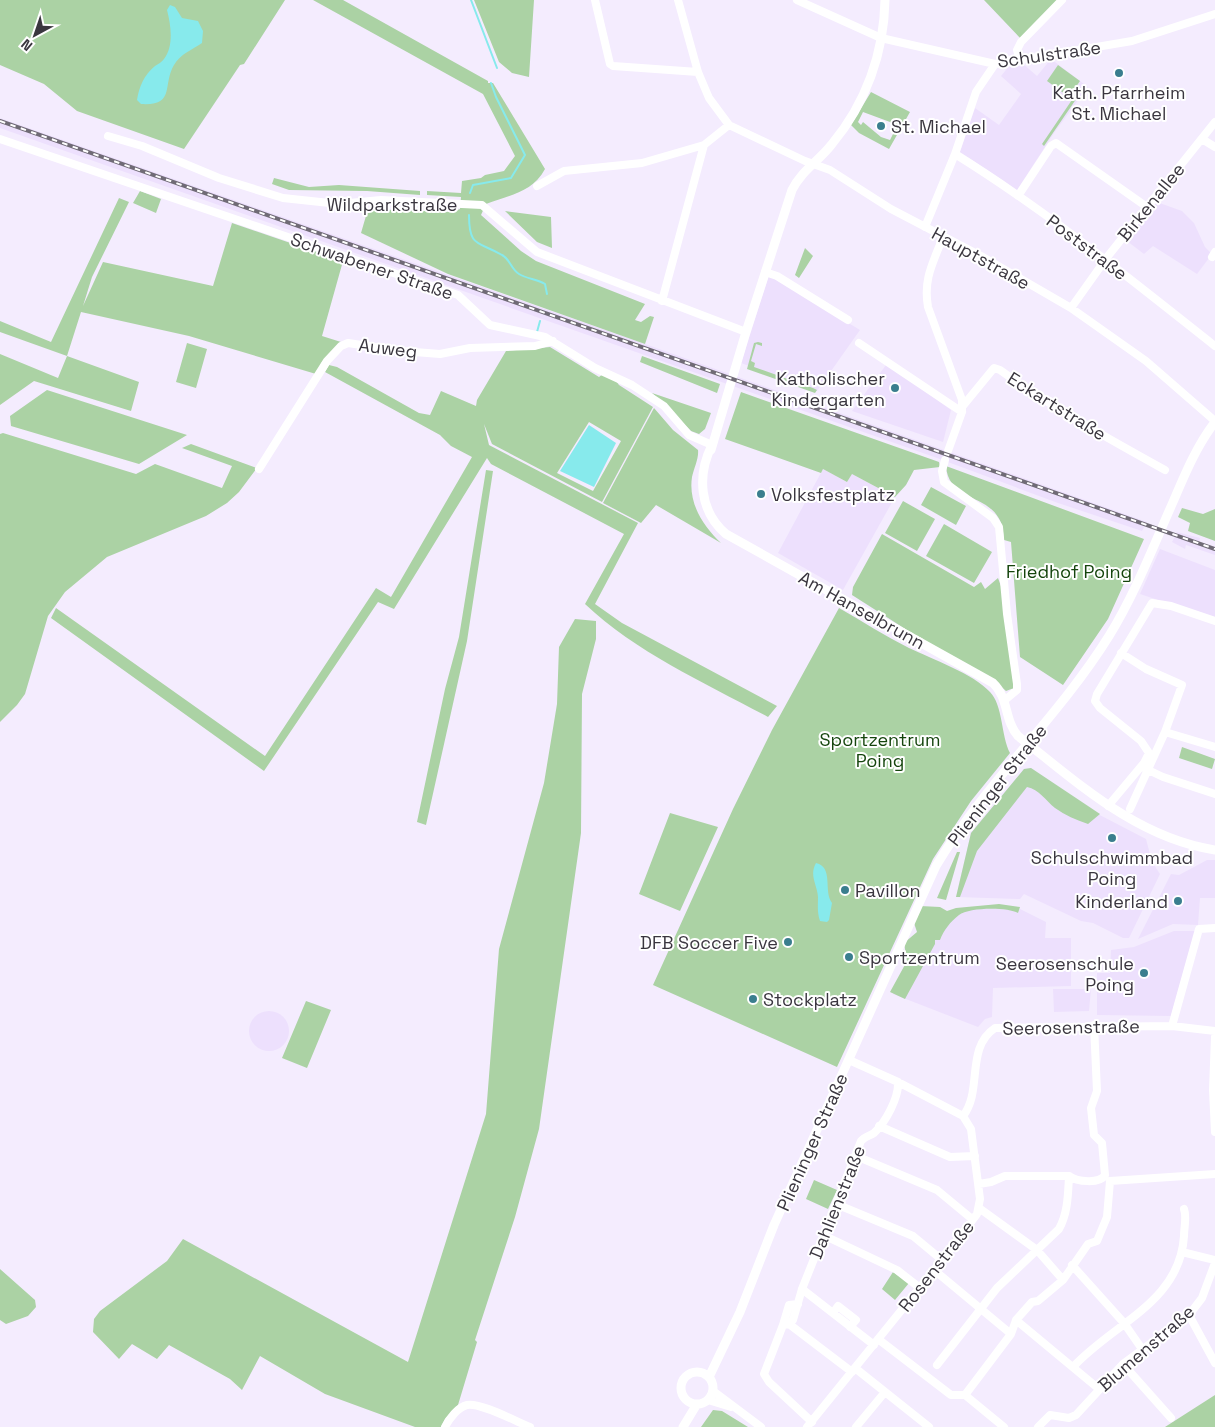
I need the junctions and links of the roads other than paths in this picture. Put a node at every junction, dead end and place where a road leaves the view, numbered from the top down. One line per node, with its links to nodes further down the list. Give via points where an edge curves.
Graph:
1 (594, 0): 10 (street, via 610,64)
2 (678, 0): 10 (street)
3 (797, 0): 7 (street, Schulstraße)
4 (885, 0): 7 (street, Am Hanselbrunn)
5 (1062, 0): 8 (street, via 1021,42 1017,50)
6 (1215, 14): 8 (street, Schulstraße, via 1132,41)
7 (881, 38): 9 (street, Schulstraße); 19 (street, Am Hanselbrunn, via 874,73 862,97 832,144)
8 (1020, 61): 9 (street, Schulstraße)
9 (995, 64): 18 (street, via 976,94)
10 (698, 72): 12 (street, via 709,98)
11 (1215, 122): 15 (street, Birkenallee)
12 (728, 125): 16 (street); 19 (street, Hauptstraße)
13 (108, 136): 27 (street, Wildparkstraße, via 142,146 219,178 283,198 339,204 381,200 482,206 537,252)
14 (0, 139): 31 (street, Schwabener Straße, via 452,293 490,325)
15 (1202, 140): 17 (street); 22 (street, Birkenallee)
16 (704, 145): 20 (street, via 642,163 564,170); 27 (street)
17 (1215, 147)
18 (955, 154): 21 (street, Poststraße); 23 (street)
19 (813, 163): 23 (street, Hauptstraße); 26 (street, Am Hanselbrunn, via 792,190)
20 (538, 186)
21 (1018, 196): 22 (street, via 1056,143); 25 (street, Poststraße)
22 (1147, 207): 25 (street, Birkenallee)
23 (925, 227): 24 (street, Hauptstraße)
24 (943, 237): 28 (street, Hauptstraße); 34 (street, via 926,280 926,293 928,307 962,400)
25 (1105, 260): 28 (street, Birkenallee); 33 (street, Poststraße)
26 (765, 272): 29 (street, via 777,276); 30 (street, Am Hanselbrunn)
27 (662, 301): 30 (street, Wildparkstraße)
28 (1071, 308): 35 (street, Hauptstraße, via 1146,361)
29 (848, 320)
30 (746, 332): 36 (street, Am Hanselbrunn)
31 (553, 341): 36 (street, Schwabener Straße, via 595,368 655,398 689,435); 39 (street, Auweg, via 534,346 470,348 440,354 360,343 341,346 327,361)
32 (860, 343): 34 (street)
33 (1215, 346)
34 (962, 410): 37 (street); 40 (street, Eckartstraße, via 994,368 1084,425)
35 (1215, 421): 45 (street, Plieninger Straße, via 1195,451 1112,631 1088,669)
36 (712, 445): 43 (street, Am Hanselbrunn, via 705,459 703,492 707,509 719,528 993,683)
37 (948, 451)
38 (945, 460): 43 (street, via 944,482 992,518 999,527 1017,684 1017,690)
39 (259, 468)
40 (1165, 470)
41 (1215, 621): 42 (street, via 1152,603)
42 (1121, 653): 44 (street, via 1182,685); 47 (street, via 1095,701 1148,748)
43 (1005, 700): 45 (street, Am Hanselbrunn, via 1012,727)
44 (1165, 732): 46 (street); 47 (street)
45 (1028, 744): 49 (street, Am Hanselbrunn); 57 (street, Plieninger Straße, via 967,818 936,866)
46 (1215, 747)
47 (1145, 768): 48 (street); 49 (street); 50 (street)
48 (1215, 794)
49 (1108, 806): 51 (street, Am Hanselbrunn, via 1142,826)
50 (1130, 809)
51 (1215, 850)
52 (1215, 928): 54 (street, via 1199,929)
53 (1094, 1025): 54 (street, Seerosenstraße); 59 (street, Seerosenstraße, via 1000,1027 987,1033 979,1047 971,1106); 66 (street, via 1097,1091 1091,1108 1094,1135 1102,1143)
54 (1172, 1026): 55 (street, Seerosenstraße)
55 (1215, 1031)
56 (1215, 1038): 61 (street)
57 (849, 1060): 58 (street); 90 (street, Plieninger Straße)
58 (898, 1082): 59 (street); 60 (street, Dahlienstraße, via 898,1090)
59 (963, 1116): 63 (street, Rosenstraße, via 971,1129)
60 (879, 1126): 62 (street, Dahlienstraße, via 861,1141); 63 (street, via 950,1158)
61 (1215, 1132)
62 (856, 1156): 68 (street, Dahlienstraße); 71 (street, via 937,1190)
63 (975, 1156): 67 (street, Rosenstraße)
64 (1215, 1174): 66 (street)
65 (1068, 1176): 66 (street); 67 (street, via 1005,1176); 73 (street, via 1064,1220 1053,1236)
66 (1107, 1180): 77 (street, via 1107,1217 1097,1241 1088,1244)
67 (979, 1184): 69 (street, Rosenstraße)
68 (836, 1204): 72 (street, Dahlienstraße); 75 (street, via 913,1236)
69 (979, 1208): 71 (street, Rosenstraße); 73 (street)
70 (1184, 1209): 74 (street)
71 (972, 1219): 75 (street, Rosenstraße)
72 (824, 1235): 80 (street, Dahlienstraße); 81 (street, via 897,1270)
73 (1037, 1250): 79 (street); 82 (street, via 1008,1276)
74 (1182, 1252): 76 (street); 85 (street, via 1164,1290)
75 (942, 1260): 78 (street, Rosenstraße)
76 (1215, 1262): 83 (street, Blumenstraße, via 1202,1298)
77 (1072, 1265): 79 (street); 85 (street)
78 (934, 1270): 81 (street, Rosenstraße); 82 (street)
79 (1063, 1280): 84 (street, via 1038,1301 1032,1302)
80 (802, 1288): 86 (street, Dahlienstraße, via 798,1304 789,1305); 88 (street, via 850,1327)
81 (920, 1288): 88 (street, Rosenstraße)
82 (981, 1310): 87 (street); 95 (street)
83 (1189, 1315): 89 (street, Blumenstraße); 91 (street)
84 (1016, 1320): 87 (street); 93 (street)
85 (1124, 1323): 89 (street); 93 (street)
86 (786, 1324): 94 (street); 108 (street, Dahlienstraße, via 764,1374)
87 (1011, 1334): 101 (street)
88 (876, 1342): 94 (street, Rosenstraße); 95 (street)
89 (1142, 1349): 92 (street, Blumenstraße)
90 (719, 1354): 96 (street, Plieninger Straße); 97 (street, Plieninger Straße)
91 (1215, 1363)
92 (1123, 1364): 98 (street, Blumenstraße); 107 (street)
93 (1074, 1366): 98 (street)
94 (853, 1370): 100 (street); 108 (street, Rosenstraße)
95 (932, 1371): 101 (street, via 951,1395)
96 (698, 1372): 97 (street); 103 (street, Plieninger Straße, via 689,1374 682,1382 681,1392)
97 (709, 1377): 99 (street)
98 (1098, 1389): 106 (street, Blumenstraße, via 1080,1412)
99 (713, 1391): 102 (street); 105 (street)
100 (885, 1392): 113 (street); 114 (street)
101 (964, 1395): 115 (street)
102 (708, 1400): 104 (street); 105 (street)
103 (687, 1401): 104 (street); 109 (street, Plieninger Straße)
104 (697, 1404): 109 (street, Plieninger Straße)
105 (735, 1409): 112 (street)
106 (1069, 1418): 116 (street, via 1050,1415); 117 (street)
107 (1171, 1418)
108 (810, 1424)
109 (684, 1426)
110 (446, 1427): 111 (street, via 467,1404)
111 (530, 1427)
112 (761, 1427)
113 (856, 1427)
114 (929, 1427)
115 (1004, 1427)
116 (1038, 1427)
117 (1073, 1427)

